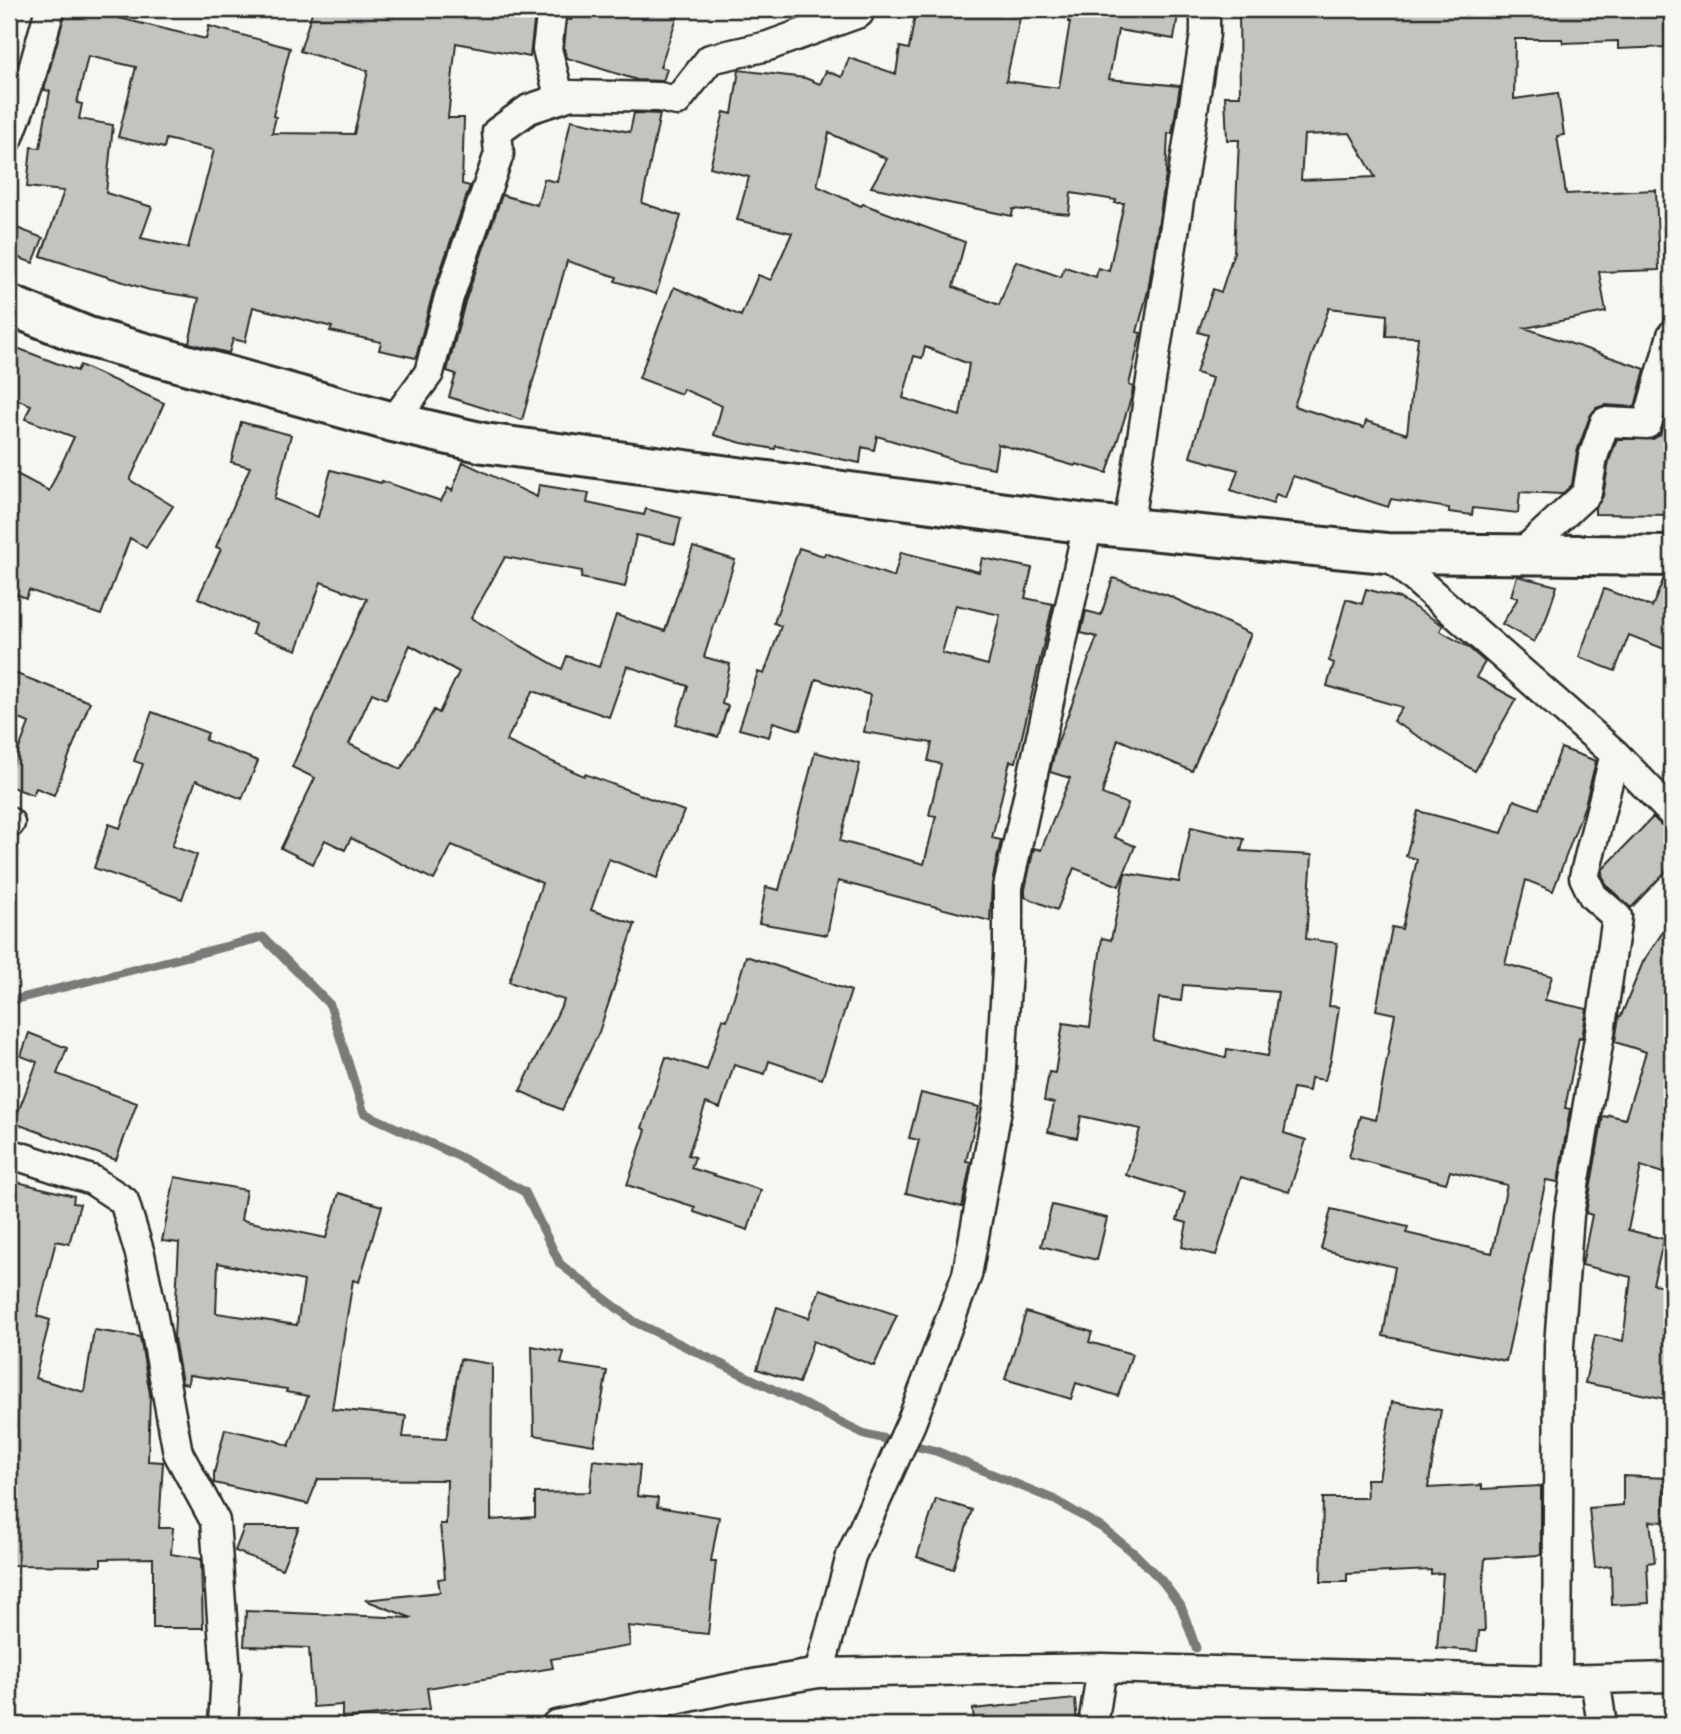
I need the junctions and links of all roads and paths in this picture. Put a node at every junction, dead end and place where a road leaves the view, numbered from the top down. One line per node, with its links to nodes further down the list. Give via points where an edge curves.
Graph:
1 (50, 9): 6 (street)
2 (552, 9): 5 (street, via 547,48)
3 (1205, 9): 11 (street, via 1205,34)
4 (859, 13): 5 (street, via 768,46 710,59 677,101 584,95)
5 (560, 99): 9 (street, via 529,109 497,132 499,154 449,298 429,373)
6 (9, 137)
7 (9, 304): 9 (street, via 88,337)
8 (1672, 335): 13 (street, via 1647,424 1605,422 1587,493)
9 (393, 422): 10 (street, via 484,443)
10 (1088, 524): 11 (street); 19 (street, via 1008,887 999,1098 967,1275 911,1423 851,1556)
11 (1128, 528): 12 (street)
12 (1387, 553): 13 (street); 15 (street)
13 (1521, 554): 14 (street)
14 (1672, 555)
15 (1615, 754): 16 (street); 22 (street, via 1584,877 1592,896 1617,916 1569,1215 1559,1345)
16 (1672, 813)
17 (9, 1153): 23 (street, via 92,1180 124,1201 140,1254 178,1453 215,1521 226,1673)
18 (1102, 1668): 19 (street); 22 (street); 25 (street)
19 (819, 1673): 24 (street)
20 (1672, 1677): 21 (street)
21 (1595, 1679): 22 (street); 26 (street)
22 (1557, 1680)
23 (223, 1725)
24 (556, 1725)
25 (1093, 1725)
26 (1602, 1725)

